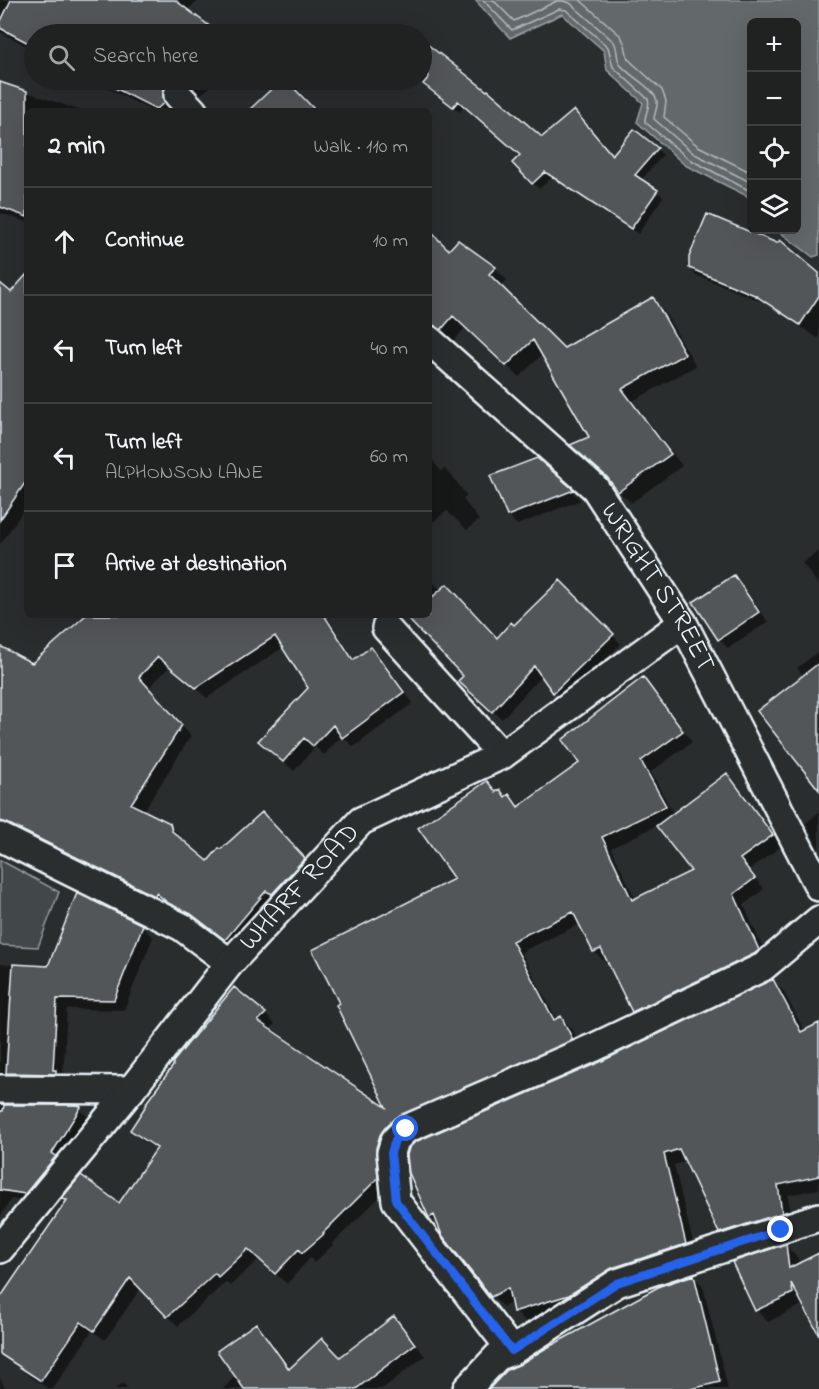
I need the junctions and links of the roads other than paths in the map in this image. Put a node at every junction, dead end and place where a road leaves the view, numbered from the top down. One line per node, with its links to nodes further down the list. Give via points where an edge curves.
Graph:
1 (432, 343): 2 (street, WRIGHT STREET, via 595,488)
2 (682, 623): 4 (street, WHARF ROAD); 6 (street, WRIGHT STREET)
3 (386, 628): 4 (street)
4 (502, 755): 8 (street, WHARF ROAD, via 361,820)
5 (0, 837): 8 (street, via 182,927)
6 (819, 887)
7 (819, 920): 13 (street, via 763,967 595,1047 406,1129 395,1140 391,1153 396,1201)
8 (230, 963): 10 (street, WHARF ROAD)
9 (0, 1089): 10 (street)
10 (130, 1090): 12 (street, WHARF ROAD)
11 (819, 1217): 13 (street, via 617,1283)
12 (0, 1250)
13 (512, 1351): 14 (street, via 498,1356)
14 (467, 1389)

